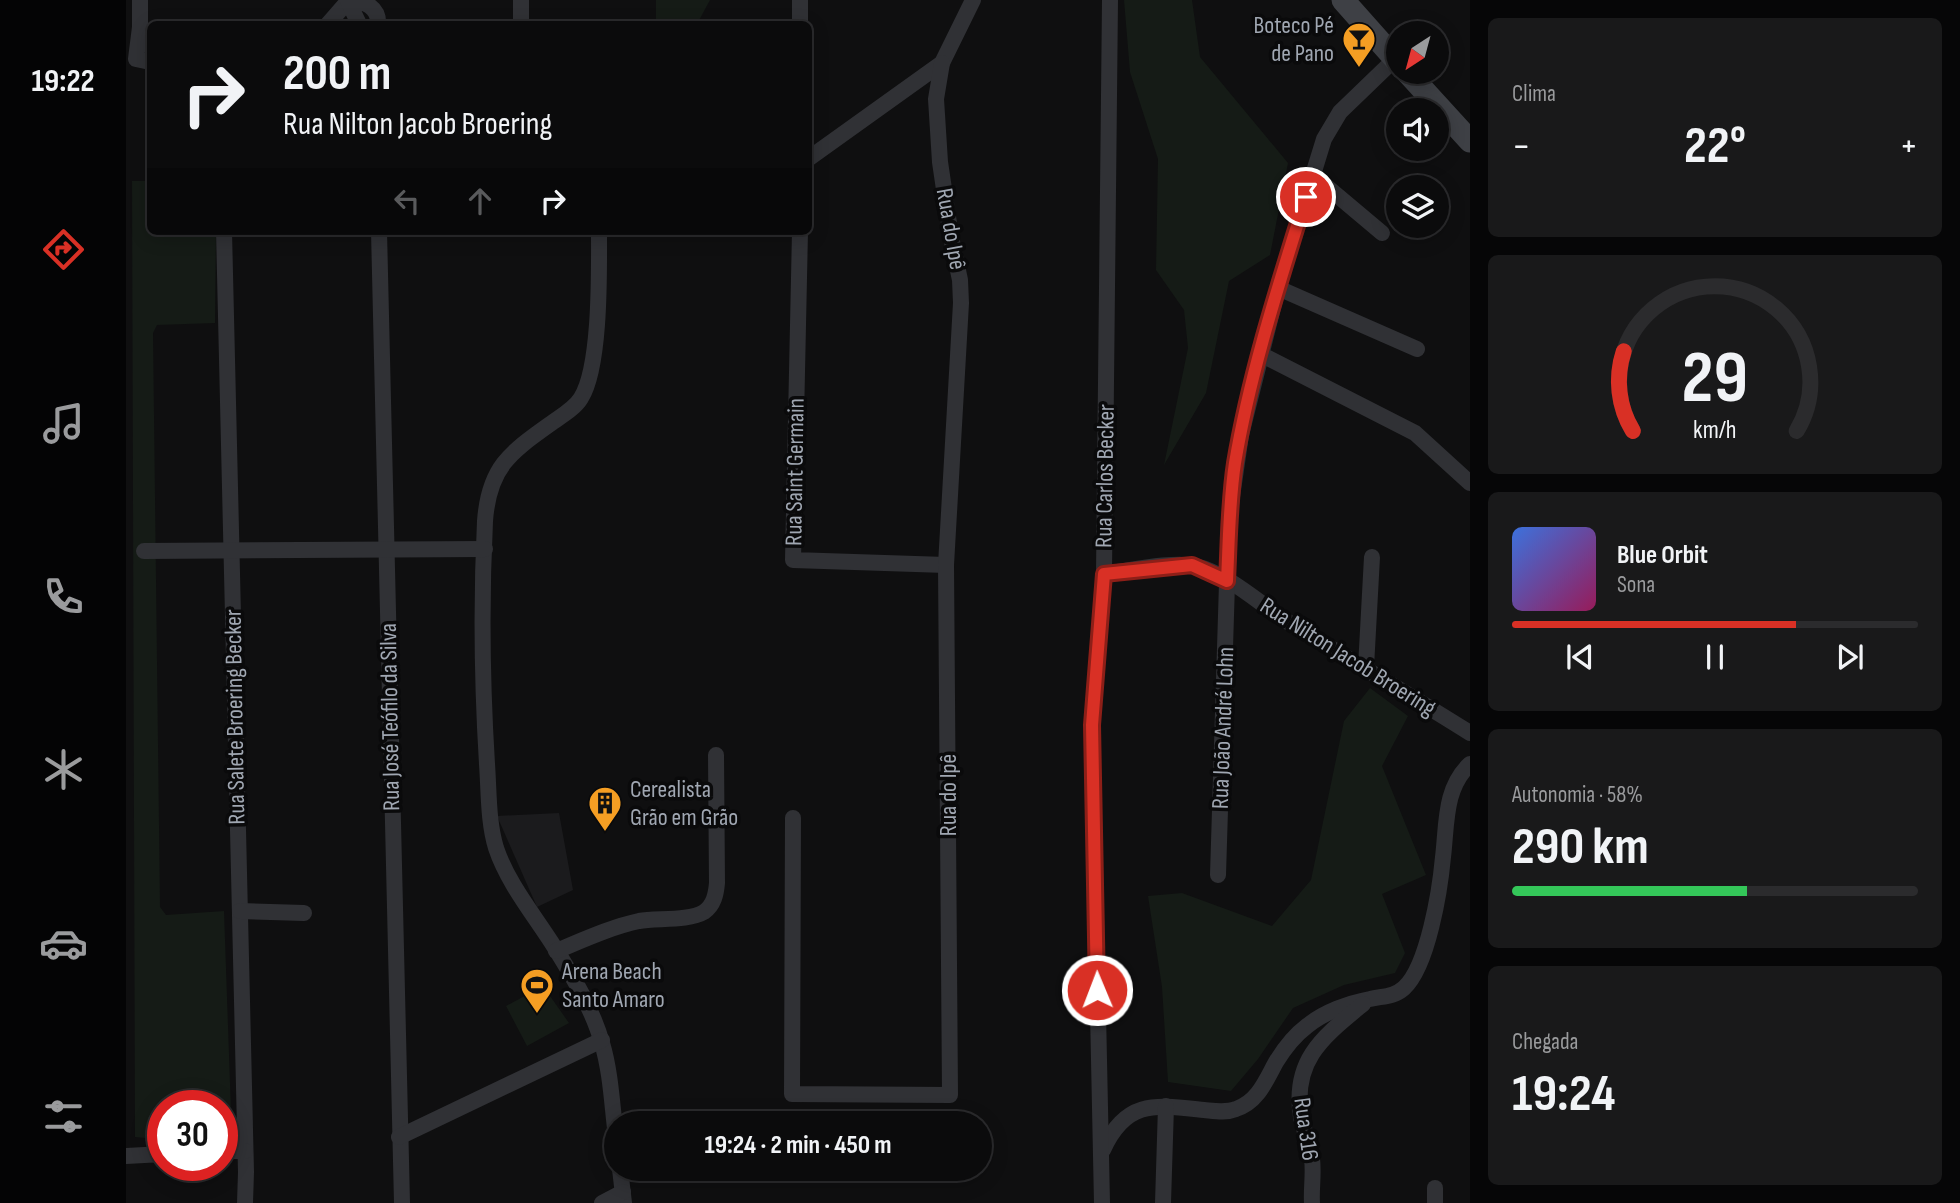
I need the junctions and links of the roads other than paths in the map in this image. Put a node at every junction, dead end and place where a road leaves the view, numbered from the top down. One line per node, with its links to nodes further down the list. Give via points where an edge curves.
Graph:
1 (140, 0): 15 (street)
2 (379, 0): 11 (street)
3 (521, 0): 12 (street)
4 (800, 0): 13 (street)
5 (973, 0): 16 (street)
6 (1110, 0): 37 (street, Rua Carlos Becker)
7 (1343, 0): 14 (main road)
8 (348, 1): 9 (street); 10 (street); 11 (street, via 366,4)
9 (331, 21)
10 (358, 21)
11 (378, 21)
12 (521, 21)
13 (800, 21)
14 (1386, 48)
15 (138, 59)
16 (942, 63): 20 (street); 36 (street, Rua do Ipê, via 936,99 940,162 961,303)
17 (1386, 75): 21 (street, Rua João André Lohn, via 1347,104 1334,121)
18 (1418, 84): 19 (main road)
19 (1470, 141)
20 (812, 156)
21 (1312, 175): 22 (street); 27 (street, Rua João André Lohn)
22 (1382, 233)
23 (224, 235): 34 (street, Rua Salete Broering Becker)
24 (379, 235): 32 (street, Rua José Teófilo da Silva)
25 (599, 235): 31 (street, via 597,329 589,379 581,398 515,449 501,467 488,499)
26 (800, 235): 36 (street, Rua Saint Germain, via 793,560)
27 (1278, 288): 28 (street); 29 (street, Rua João André Lohn)
28 (1417, 349)
29 (1260, 354): 30 (street, via 1415,433); 38 (street, Rua João André Lohn, via 1235,463)
30 (1470, 483)
31 (485, 549): 32 (street); 47 (street, via 482,645 493,836 510,876)
32 (386, 550): 34 (street); 52 (street, Rua José Teófilo da Silva)
33 (144, 551): 34 (street)
34 (230, 551): 45 (street, Rua Salete Broering Becker)
35 (1372, 557): 39 (street)
36 (946, 565): 43 (street, Rua do Ipê, via 950,1095 792,1094)
37 (1104, 574): 38 (street, Rua Nilton Jacob Broering, via 1192,565); 55 (street, Rua Carlos Becker, via 1092,725)
38 (1227, 581): 39 (street, Rua Nilton Jacob Broering); 44 (street, Rua João André Lohn)
39 (1366, 667): 40 (street, Rua Nilton Jacob Broering)
40 (1470, 733)
41 (716, 755): 47 (street, via 717,883 710,906 696,915 618,927)
42 (1470, 764): 48 (street, via 1450,793 1439,886 1421,962 1403,989 1388,998)
43 (793, 818)
44 (1218, 875)
45 (240, 911): 46 (street); 54 (street, Rua Salete Broering Becker)
46 (304, 913)
47 (556, 951): 49 (street)
48 (1370, 999): 50 (street, via 1343,1006 1307,1026 1277,1061 1260,1091 1241,1107 1225,1112); 64 (street, Rua 316, via 1327,1034 1302,1070 1301,1118 1312,1162)
49 (602, 1040): 51 (street); 52 (street)
50 (1166, 1106): 55 (street, via 1129,1115 1108,1138); 63 (street)
51 (613, 1111)
52 (399, 1137): 60 (street, Rua José Teófilo da Silva)
53 (238, 1151): 54 (street)
54 (245, 1151): 59 (street, Rua Salete Broering Becker)
55 (1102, 1153): 62 (street, Rua Carlos Becker)
56 (147, 1155): 57 (street)
57 (126, 1156)
58 (623, 1197): 61 (street)
59 (244, 1203)
60 (402, 1203)
61 (602, 1203)
62 (1102, 1203)
63 (1163, 1203)
64 (1312, 1203)

